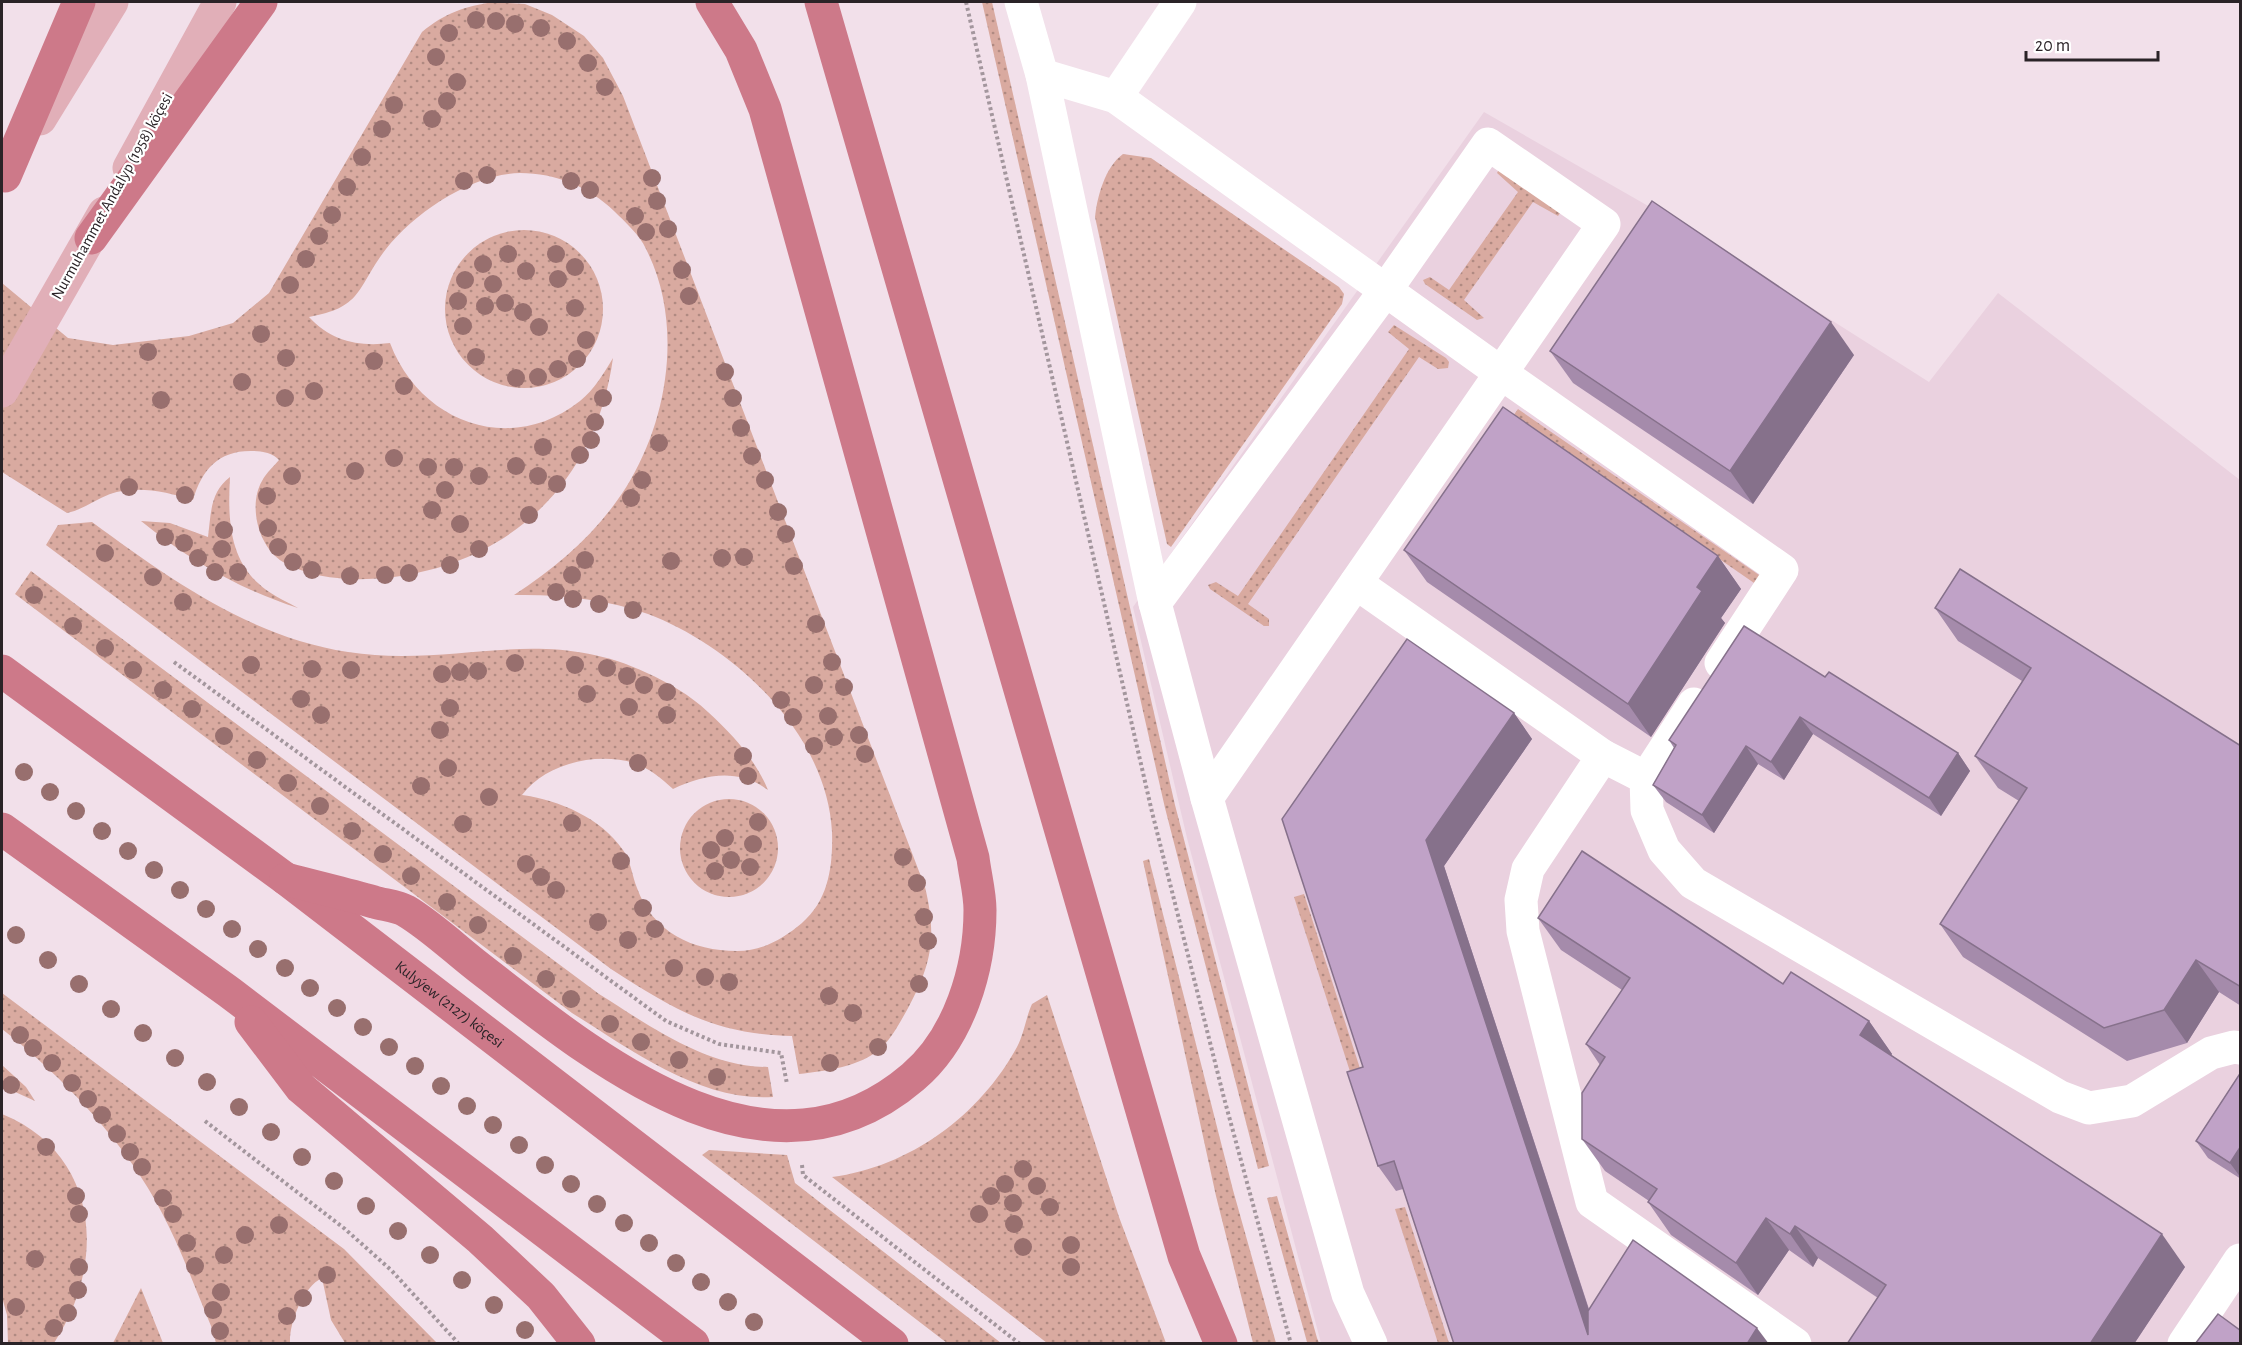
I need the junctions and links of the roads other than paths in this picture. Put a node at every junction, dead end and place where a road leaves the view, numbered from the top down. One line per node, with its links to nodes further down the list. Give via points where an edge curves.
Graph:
1 (79, 2): 11 (highway)
2 (112, 2): 11 (main road)
3 (220, 2): 12 (main road, Nurmuhammet Andalyp (1958) köçesi)
4 (261, 2): 12 (highway)
5 (712, 2): 23 (highway, via 741,50 765,109 973,858 980,909 977,948 968,989 951,1030 925,1067 900,1088 867,1107 832,1120 795,1126 715,1115 639,1083 555,1027 404,910)
6 (821, 2): 30 (highway, via 1178,1234)
7 (1021, 2): 9 (lane)
8 (1180, 2): 10 (lane)
9 (1042, 75): 10 (lane); 17 (lane)
10 (1116, 97): 13 (lane)
11 (3, 179)
12 (91, 238): 15 (main road, Nurmuhammet Andalyp (1958) köçesi)
13 (1385, 291): 14 (lane); 14 (lane, via 1488,144 1604,224); 17 (lane)
14 (1501, 373): 16 (lane); 20 (lane, via 1782,570)
15 (2, 391)
16 (1356, 583): 19 (lane); 21 (lane)
17 (1155, 603): 21 (lane)
18 (2, 670): 23 (highway, Kulyýew (2127) köçesi)
19 (1603, 756): 20 (lane); 32 (lane, via 1528,869 1521,900 1523,931 1592,1202)
20 (1646, 778): 25 (lane, via 1647,810 1664,850 1693,883 2060,1097 2089,1108 2132,1101 2211,1053)
21 (1207, 798): 31 (lane, via 1348,1294)
22 (2, 829): 24 (highway)
23 (286, 879): 29 (highway, Kulyýew (2127) köçesi)
24 (229, 992): 27 (highway, via 301,1088 480,1239 541,1296); 28 (highway)
25 (2241, 1048)
26 (2236, 1277): 33 (lane)
27 (579, 1344)
28 (693, 1344)
29 (892, 1344)
30 (1221, 1344)
31 (1371, 1344)
32 (1795, 1344)
33 (2184, 1344)

